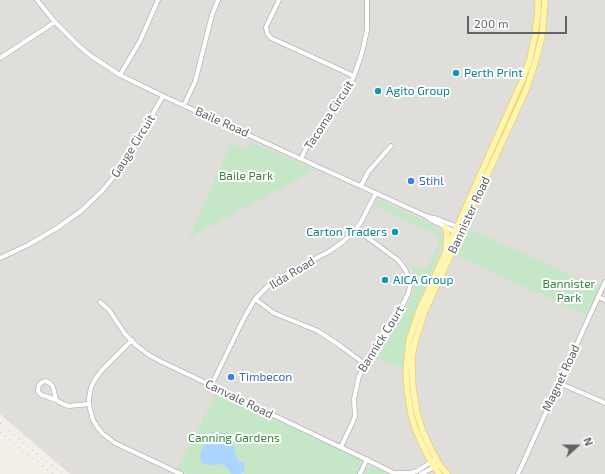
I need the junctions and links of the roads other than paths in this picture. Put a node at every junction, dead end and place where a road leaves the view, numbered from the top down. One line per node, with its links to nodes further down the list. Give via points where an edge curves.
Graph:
1 (37, 0): 8 (street, Baile Road)
2 (158, 0): 10 (street, via 140,41)
3 (218, 0): 13 (street, via 195,82)
4 (279, 0): 11 (street, via 266,27 271,38)
5 (367, 0): 11 (street, Tacoma Circuit, via 366,30)
6 (538, 0): 21 (main road, Bannister Road, via 538,16 530,59)
7 (545, 0): 21 (main road, Bannister Road, via 542,36 531,76)
8 (55, 22): 9 (street); 10 (street, Baile Road, via 91,56)
9 (0, 58)
10 (120, 75): 12 (street, Baile Road)
11 (354, 76): 15 (street, Tacoma Circuit, via 343,99 307,146)
12 (163, 96): 13 (street, Baile Road); 23 (street, Gauge Circuit, via 128,157 102,191 81,211 57,228)
13 (184, 106): 15 (street, Baile Road)
14 (391, 146): 16 (street, via 368,172)
15 (301, 158): 16 (street, Baile Road)
16 (361, 186): 17 (street, Baile Road)
17 (376, 193): 18 (street, Baile Road); 20 (street, Ilda Road)
18 (426, 216): 19 (street, Baile Road); 21 (street, Baile Road)
19 (445, 227): 21 (street, Baile Road); 22 (main road)
20 (356, 229): 26 (street, Ilda Road, via 334,248 270,284); 30 (street, Bannick Court, via 398,260 405,269 410,286 401,308)
21 (459, 230): 22 (main road, Bannister Road); 38 (main road, Bannister Road, via 424,313 412,357 412,388 417,413)
22 (446, 252): 38 (main road, Bannister Road, via 419,311 407,356 407,389 411,414 417,433)
23 (0, 258)
24 (605, 282): 25 (street, Magnet Road)
25 (598, 297): 27 (street); 31 (street, Magnet Road)
26 (255, 300): 30 (street, via 274,313 318,330); 32 (street, Ilda Road)
27 (605, 300)
28 (100, 302): 29 (street, Canvale Road)
29 (132, 340): 32 (street, Canvale Road, via 149,355); 35 (street, via 96,378 91,387)
30 (365, 364): 36 (street, Bannick Court, via 357,381 355,417)
31 (559, 383): 34 (street); 45 (street, Magnet Road)
32 (211, 386): 36 (street, Canvale Road)
33 (56, 400): 33 (street, via 39,393 38,387 42,382 51,384); 35 (street, via 69,406)
34 (605, 403)
35 (89, 404): 39 (street, via 93,420 103,434 115,443)
36 (340, 447): 37 (street, Canvale Road)
37 (367, 459): 40 (street); 41 (street, Canvale Road)
38 (435, 463): 41 (street, Canvale Road, via 410,473); 42 (street); 43 (main road, Bannister Road); 44 (main road, Bannister Road)
39 (181, 474)
40 (360, 474)
41 (396, 474)
42 (421, 474)
43 (439, 474)
44 (447, 474)
45 (518, 474)

